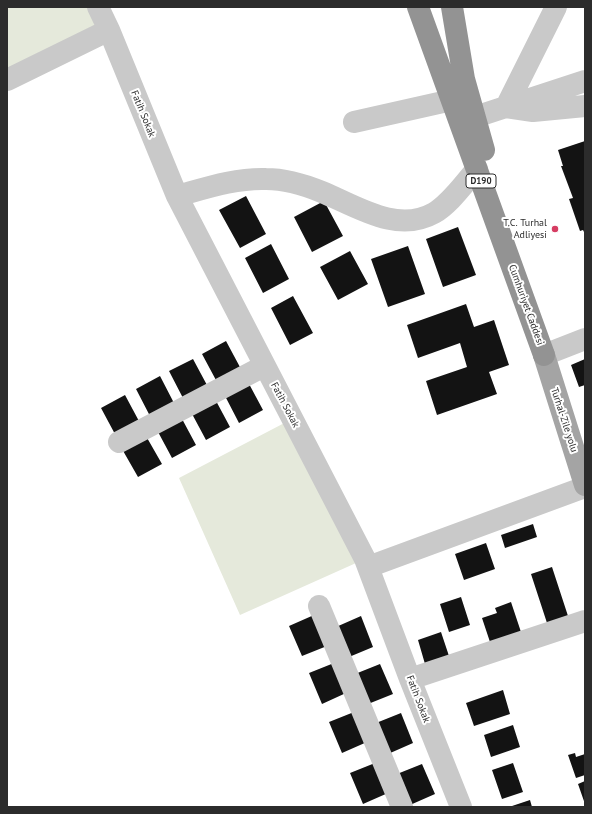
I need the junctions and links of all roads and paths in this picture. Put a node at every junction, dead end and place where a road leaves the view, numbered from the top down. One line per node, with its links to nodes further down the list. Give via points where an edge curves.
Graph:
1 (98, 7): 5 (street, Fatih Sokak)
2 (418, 7): 8 (highway, Cumhuriyet Caddesi / D190)
3 (452, 7): 11 (highway, Cumhuriyet Caddesi / D190, via 464,79)
4 (556, 7): 10 (street)
5 (109, 30): 6 (street); 14 (street, Fatih Sokak)
6 (7, 80)
7 (585, 81): 10 (street)
8 (452, 100): 12 (street); 13 (highway, Cumhuriyet Caddesi / D190)
9 (585, 106): 10 (street, via 533,111)
10 (506, 107): 11 (street)
11 (475, 117): 16 (highway, Cumhuriyet Caddesi / D190)
12 (354, 122)
13 (477, 169): 14 (street, via 434,213 401,221 382,218 296,183 266,179 231,181); 16 (highway, Cumhuriyet Caddesi / D190)
14 (176, 196): 17 (street, Fatih Sokak)
15 (585, 339): 16 (street)
16 (544, 354): 19 (main road, Turhal-Zile yolu / D190)
17 (264, 366): 18 (street); 20 (street, Fatih Sokak)
18 (119, 442)
19 (584, 479): 20 (street)
20 (368, 567): 23 (street, Fatih Sokak)
21 (319, 606): 24 (street)
22 (585, 621): 23 (street)
23 (410, 679): 25 (street, Fatih Sokak)
24 (402, 807)
25 (461, 807)

